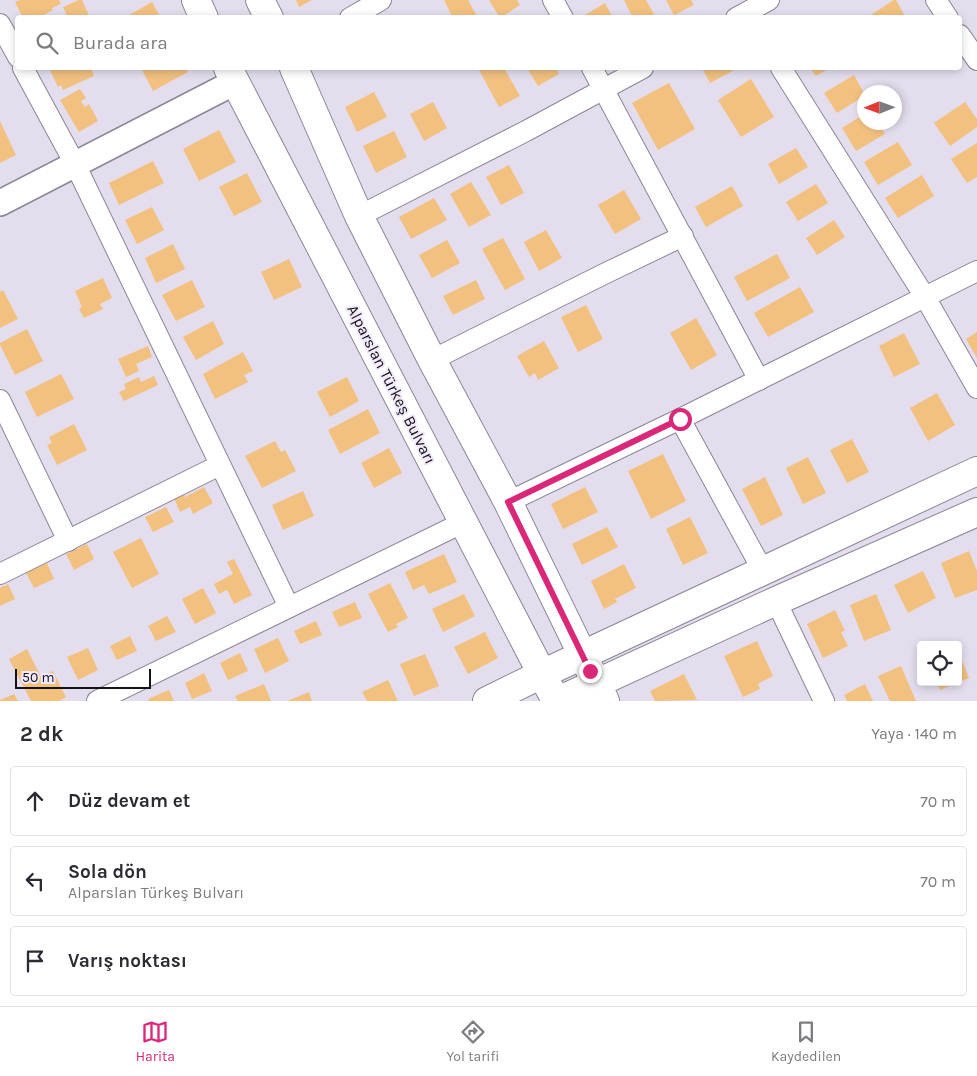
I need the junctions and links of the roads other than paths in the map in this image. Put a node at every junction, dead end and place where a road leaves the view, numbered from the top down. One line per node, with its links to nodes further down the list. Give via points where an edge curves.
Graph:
1 (196, 0): 7 (main road)
2 (260, 0): 8 (main road)
3 (553, 0): 10 (street)
4 (768, 0): 11 (street)
5 (936, 0): 12 (street)
6 (379, 1): 9 (street)
7 (203, 15)
8 (268, 15)
9 (355, 15)
10 (561, 15)
11 (746, 15)
12 (946, 15)
13 (0, 24): 15 (street)
14 (962, 38): 16 (street)
15 (15, 52)
16 (977, 60)
17 (24, 70): 24 (street)
18 (295, 70): 26 (main road)
19 (593, 70): 23 (street)
20 (639, 70): 23 (street)
21 (782, 70): 29 (street)
22 (232, 75): 24 (street); 39 (main road, Alparslan Türkeş Bulvarı)
23 (604, 89): 26 (street); 27 (street)
24 (76, 164): 25 (street); 35 (street)
25 (0, 203)
26 (359, 216): 30 (main road)
27 (683, 236): 30 (street); 31 (street)
28 (977, 271): 29 (street)
29 (925, 297): 31 (street); 32 (street)
30 (432, 360): 37 (main road)
31 (759, 380): 34 (street)
32 (977, 388)
33 (0, 400): 40 (street)
34 (680, 419): 37 (street); 41 (street)
35 (220, 465): 40 (street); 44 (street)
36 (977, 472): 41 (main road)
37 (508, 502): 45 (main road)
38 (977, 512): 43 (main road)
39 (464, 522): 44 (street); 46 (main road, Alparslan Türkeş Bulvarı)
40 (68, 541): 42 (street)
41 (762, 571): 45 (main road)
42 (0, 574)
43 (776, 601): 47 (main road); 51 (street)
44 (289, 607): 48 (street)
45 (582, 655): 46 (main road); 47 (main road)
46 (542, 674): 49 (main road); 50 (main road, Alparslan Türkeş Bulvarı)
47 (601, 692): 50 (main road)
48 (97, 701)
49 (487, 701)
50 (557, 701)
51 (824, 701)

